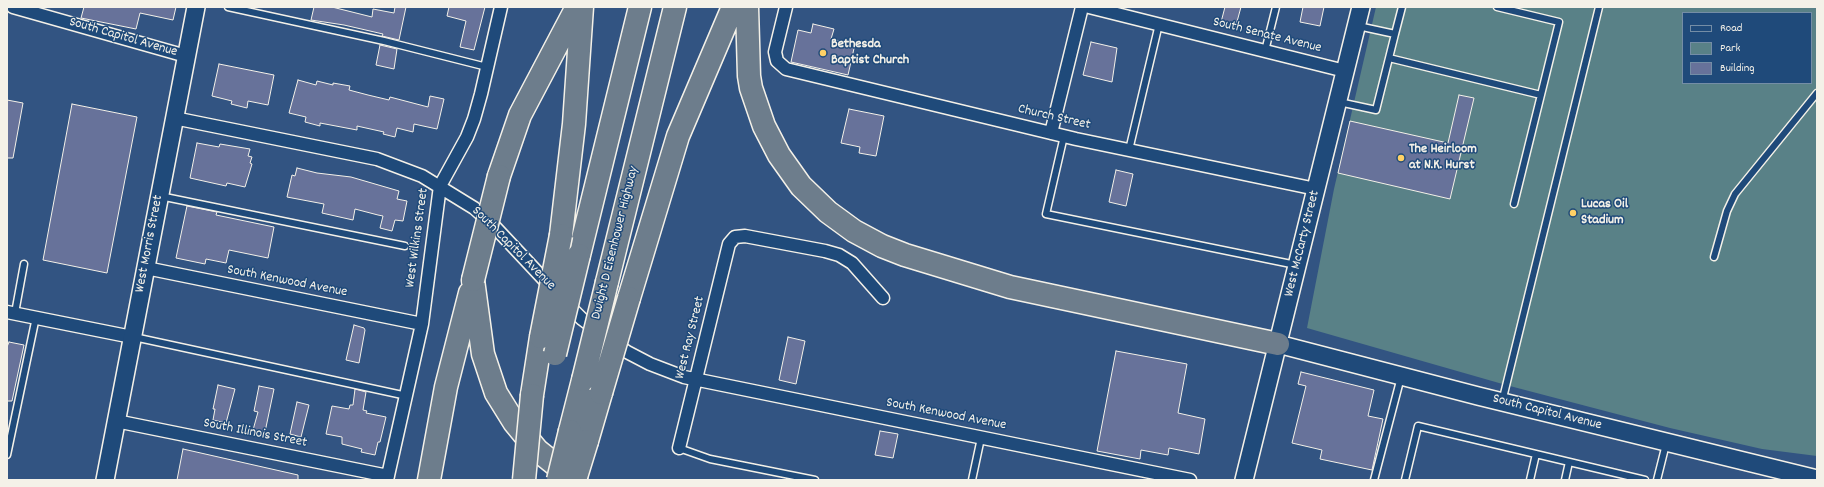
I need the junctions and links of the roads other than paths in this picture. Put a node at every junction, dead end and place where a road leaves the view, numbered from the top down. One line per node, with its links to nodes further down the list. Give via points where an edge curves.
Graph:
1 (12, 7): 23 (street, South Capitol Avenue)
2 (196, 7): 23 (main road, West Morris Street)
3 (228, 7): 25 (lane)
4 (501, 7): 25 (street, West Wilkins Street)
5 (577, 7): 43 (highway, bridge, via 520,115 499,176)
6 (582, 7): 53 (highway, bridge, via 574,124 561,234 541,337)
7 (640, 7): 53 (highway, bridge, via 555,354)
8 (675, 7): 56 (highway, Dwight D Eisenhower Highway, bridge, via 582,380)
9 (733, 7): 56 (highway, bridge, via 678,136 601,394)
10 (747, 7): 49 (highway, via 749,76 764,126 789,170 814,200 854,231 905,255 1010,287)
11 (786, 7): 31 (street, Church Street, via 775,52 777,61 786,69)
12 (1082, 7): 31 (street)
13 (1089, 7): 19 (street, South Senate Avenue)
14 (1276, 7): 22 (lane)
15 (1361, 7): 20 (main road, West McCarty Street)
16 (1402, 7): 21 (lane)
17 (1497, 7): 28 (lane, via 1559,22)
18 (1598, 7): 54 (lane)
19 (1159, 24): 22 (street, South Senate Avenue); 33 (lane)
20 (1356, 26): 21 (lane); 26 (main road, West McCarty Street)
21 (1395, 34): 24 (lane)
22 (1265, 51): 26 (street, South Senate Avenue)
23 (186, 56): 30 (main road, West Morris Street)
24 (1389, 58): 28 (lane); 29 (lane, via 1376,110)
25 (488, 67): 34 (street, West Wilkins Street, via 471,126)
26 (1345, 71): 29 (main road, West McCarty Street)
27 (1817, 93): 39 (lane, via 1735,194 1727,211)
28 (1541, 95): 37 (lane)
29 (1338, 102): 35 (main road, West McCarty Street)
30 (174, 118): 34 (street, South Capitol Avenue, via 377,159 406,169); 36 (main road, West Morris Street)
31 (1051, 133): 32 (street, Church Street)
32 (1064, 136): 33 (street, Church Street); 41 (lane, via 1046,214)
33 (1129, 150): 35 (street, Church Street)
34 (440, 186): 47 (street, West Wilkins Street); 51 (street, South Capitol Avenue, via 474,208 492,224 582,319 638,359)
35 (1316, 189): 41 (main road, West McCarty Street)
36 (160, 196): 38 (lane); 42 (main road, West Morris Street)
37 (1514, 204)
38 (405, 246)
39 (1714, 257)
40 (24, 264): 45 (lane)
41 (1298, 265): 49 (main road, West McCarty Street)
42 (146, 268): 47 (street, South Kenwood Avenue); 48 (main road, West Morris Street)
43 (473, 280): 66 (highway, via 446,387); 70 (highway, via 482,354 496,393 514,422 537,450)
44 (883, 298): 51 (street, West Ray Street, via 852,263 838,255 745,236 735,237 729,244)
45 (11, 312): 46 (street)
46 (36, 317): 48 (street); 61 (lane)
47 (422, 324): 52 (street, West Wilkins Street)
48 (132, 337): 52 (lane); 55 (main road, West Morris Street)
49 (1278, 344): 50 (main road, South Capitol Avenue); 74 (main road, West McCarty Street)
50 (1401, 376): 54 (main road, South Capitol Avenue); 75 (lane)
51 (696, 380): 57 (street, South Kenwood Avenue); 59 (street, West Ray Street)
52 (406, 396): 63 (street, West Wilkins Street)
53 (537, 400): 67 (highway, bridge)
54 (1502, 402): 58 (main road, South Capitol Avenue)
55 (116, 421): 63 (street, South Illinois Street); 65 (main road, West Morris Street)
56 (579, 436): 68 (highway, Dwight D Eisenhower Highway, bridge); 69 (highway, bridge)
57 (981, 438): 72 (lane); 73 (street, South Kenwood Avenue)
58 (1666, 442): 64 (main road, South Capitol Avenue); 80 (lane)
59 (679, 448): 71 (lane, via 710,459)
60 (1536, 454): 62 (lane); 76 (lane, via 1418,426); 77 (lane)
61 (7, 455)
62 (1569, 462): 78 (lane); 79 (lane)
63 (387, 478)
64 (1814, 479)
65 (105, 480)
66 (429, 480)
67 (524, 480)
68 (558, 480)
69 (575, 480)
70 (580, 480)
71 (815, 480)
72 (972, 480)
73 (1190, 480)
74 (1244, 480)
75 (1374, 480)
76 (1405, 480)
77 (1530, 480)
78 (1565, 480)
79 (1645, 480)
80 (1657, 480)

